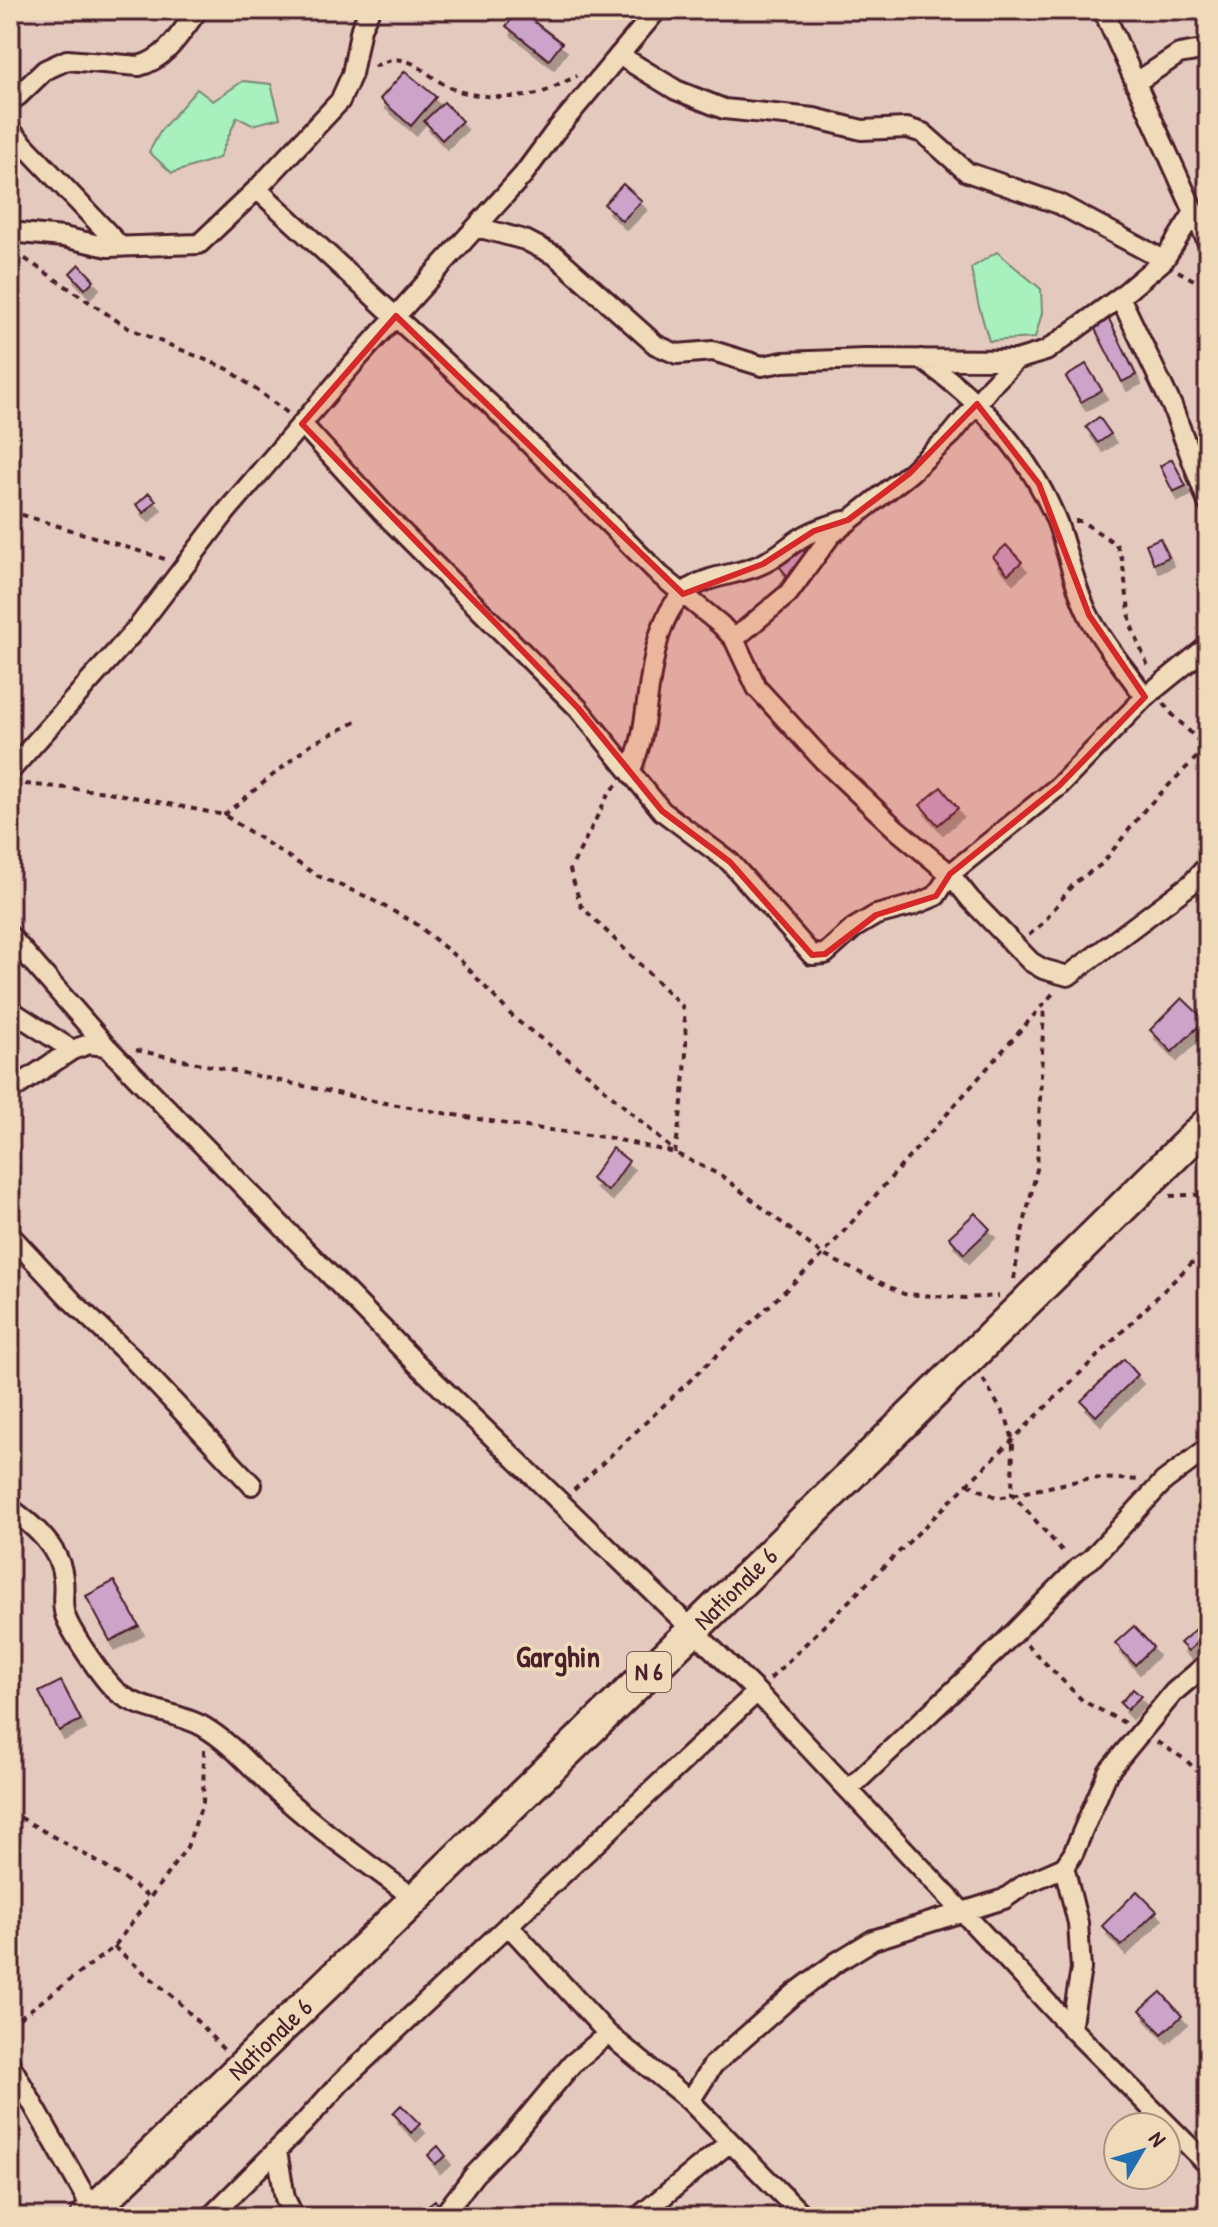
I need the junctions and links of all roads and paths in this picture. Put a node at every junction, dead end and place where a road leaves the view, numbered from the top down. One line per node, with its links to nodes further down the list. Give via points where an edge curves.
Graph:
1 (198, 10): 10 (street, via 168,50 150,63 57,62)
2 (370, 10): 7 (street)
3 (657, 10): 6 (street)
4 (1103, 10): 9 (street)
5 (1208, 49): 9 (street, via 1179,54)
6 (619, 55): 14 (street); 19 (street, via 676,90 724,109 814,118 862,130 907,128 923,133 967,172 1059,204)
7 (352, 74): 8 (path, via 387,59 406,59 456,90 496,97 540,94); 12 (street, via 333,110)
8 (580, 74)
9 (1135, 83): 13 (street)
10 (10, 101)
11 (10, 130): 17 (street)
12 (257, 189): 17 (street, via 199,244); 22 (street)
13 (1194, 212): 16 (street); 19 (street)
14 (477, 227): 22 (street); 23 (street, via 525,240 556,256 656,345 677,354 713,351 762,366)
15 (10, 232): 17 (street)
16 (1208, 243)
17 (121, 247)
18 (10, 249): 26 (path, via 128,328 228,369)
19 (1164, 260): 20 (path); 21 (street)
20 (1208, 288)
21 (1120, 297): 24 (street, via 1046,351); 27 (street, via 1172,406)
22 (396, 316): 26 (street); 32 (street)
23 (920, 358): 24 (street); 25 (street)
24 (1016, 360): 25 (street)
25 (977, 404): 29 (street, via 910,473); 30 (street, via 1025,461)
26 (302, 424): 31 (street); 38 (street, via 578,708)
27 (1208, 503)
28 (10, 511): 31 (path)
29 (848, 520): 32 (street, via 814,531 763,564 708,580); 33 (street, via 818,550 788,594)
30 (1056, 521): 35 (street, via 1089,615); 35 (path, via 1081,521 1116,544)
31 (186, 565): 39 (street)
32 (683, 594): 33 (street); 38 (street, via 656,648)
33 (734, 639): 42 (street, via 757,688 823,760)
34 (1208, 646): 35 (street)
35 (1151, 693): 37 (path); 42 (street, via 1059,786)
36 (360, 720): 40 (path, via 311,744)
37 (1207, 749): 44 (path, via 1146,808 1102,864 1074,883 1044,922)
38 (631, 770): 42 (street, via 662,811 730,862 812,955 825,954 876,915 928,901); 52 (path, via 609,793 570,870 581,906 682,1006 683,1089)
39 (17, 777): 40 (path)
40 (224, 815): 52 (path, via 318,876 415,923 461,961 515,1019 589,1075)
41 (1208, 865): 45 (street, via 1191,884)
42 (950, 874): 44 (street)
43 (10, 936): 48 (street)
44 (1014, 945): 45 (street, via 1043,969)
45 (1068, 976): 46 (path)
46 (1044, 1004): 55 (path); 56 (path, via 1037,1169 1019,1245)
47 (10, 1010): 49 (street)
48 (106, 1046): 49 (street); 52 (path, via 374,1101); 64 (street)
49 (72, 1050): 50 (street)
50 (10, 1091)
51 (1208, 1123): 56 (main road, Nationale 6 / N 6)
52 (675, 1153): 55 (path, via 722,1176)
53 (10, 1235): 62 (street)
54 (1208, 1247): 58 (path)
55 (823, 1255): 56 (path, via 904,1294); 64 (path)
56 (1023, 1295): 57 (main road, Nationale 6 / N 6)
57 (970, 1356): 58 (path); 67 (main road, Nationale 6 / N 6)
58 (1013, 1440): 61 (path); 63 (path)
59 (1208, 1448): 60 (street)
60 (1164, 1481): 63 (path, via 1091,1478); 66 (street)
61 (968, 1484): 63 (path, via 998,1498); 70 (path)
62 (252, 1485)
63 (1012, 1494): 66 (path)
64 (561, 1503): 67 (street)
65 (10, 1508): 71 (street, via 53,1550 63,1574 66,1619 114,1690 129,1701)
66 (1078, 1568): 68 (street)
67 (694, 1629): 70 (street); 78 (main road, Nationale 6 / N 6)
68 (1014, 1633): 72 (path, via 1083,1701); 74 (street)
69 (1208, 1663): 72 (street, via 1174,1692)
70 (757, 1692): 74 (street); 80 (street)
71 (204, 1728): 77 (path, via 203,1802 187,1847); 78 (street, via 235,1750 278,1794)
72 (1141, 1732): 73 (path, via 1186,1760); 76 (street, via 1108,1772)
73 (1208, 1782)
74 (849, 1789): 79 (street)
75 (10, 1811): 77 (path, via 119,1873)
76 (1064, 1867): 79 (street); 83 (street, via 1078,1923 1081,1969)
77 (150, 1898): 81 (path)
78 (415, 1899): 86 (main road, Nationale 6 / N 6)
79 (964, 1913): 83 (street); 87 (street, via 873,1940 837,1962 713,2065)
80 (508, 1925): 84 (street); 89 (street, via 341,2082)
81 (114, 1947): 82 (path); 86 (path, via 179,2002)
82 (10, 2025)
83 (1071, 2028): 90 (street)
84 (608, 2034): 87 (street); 94 (street, via 572,2064)
85 (10, 2064): 91 (street)
86 (240, 2066): 91 (main road, Nationale 6 / N 6)
87 (690, 2101): 88 (street)
88 (730, 2142): 95 (street); 96 (street)
89 (277, 2151): 92 (street); 93 (street)
90 (1208, 2165)
91 (89, 2213)
92 (210, 2217)
93 (294, 2217)
94 (442, 2217)
95 (638, 2217)
96 (804, 2217)

